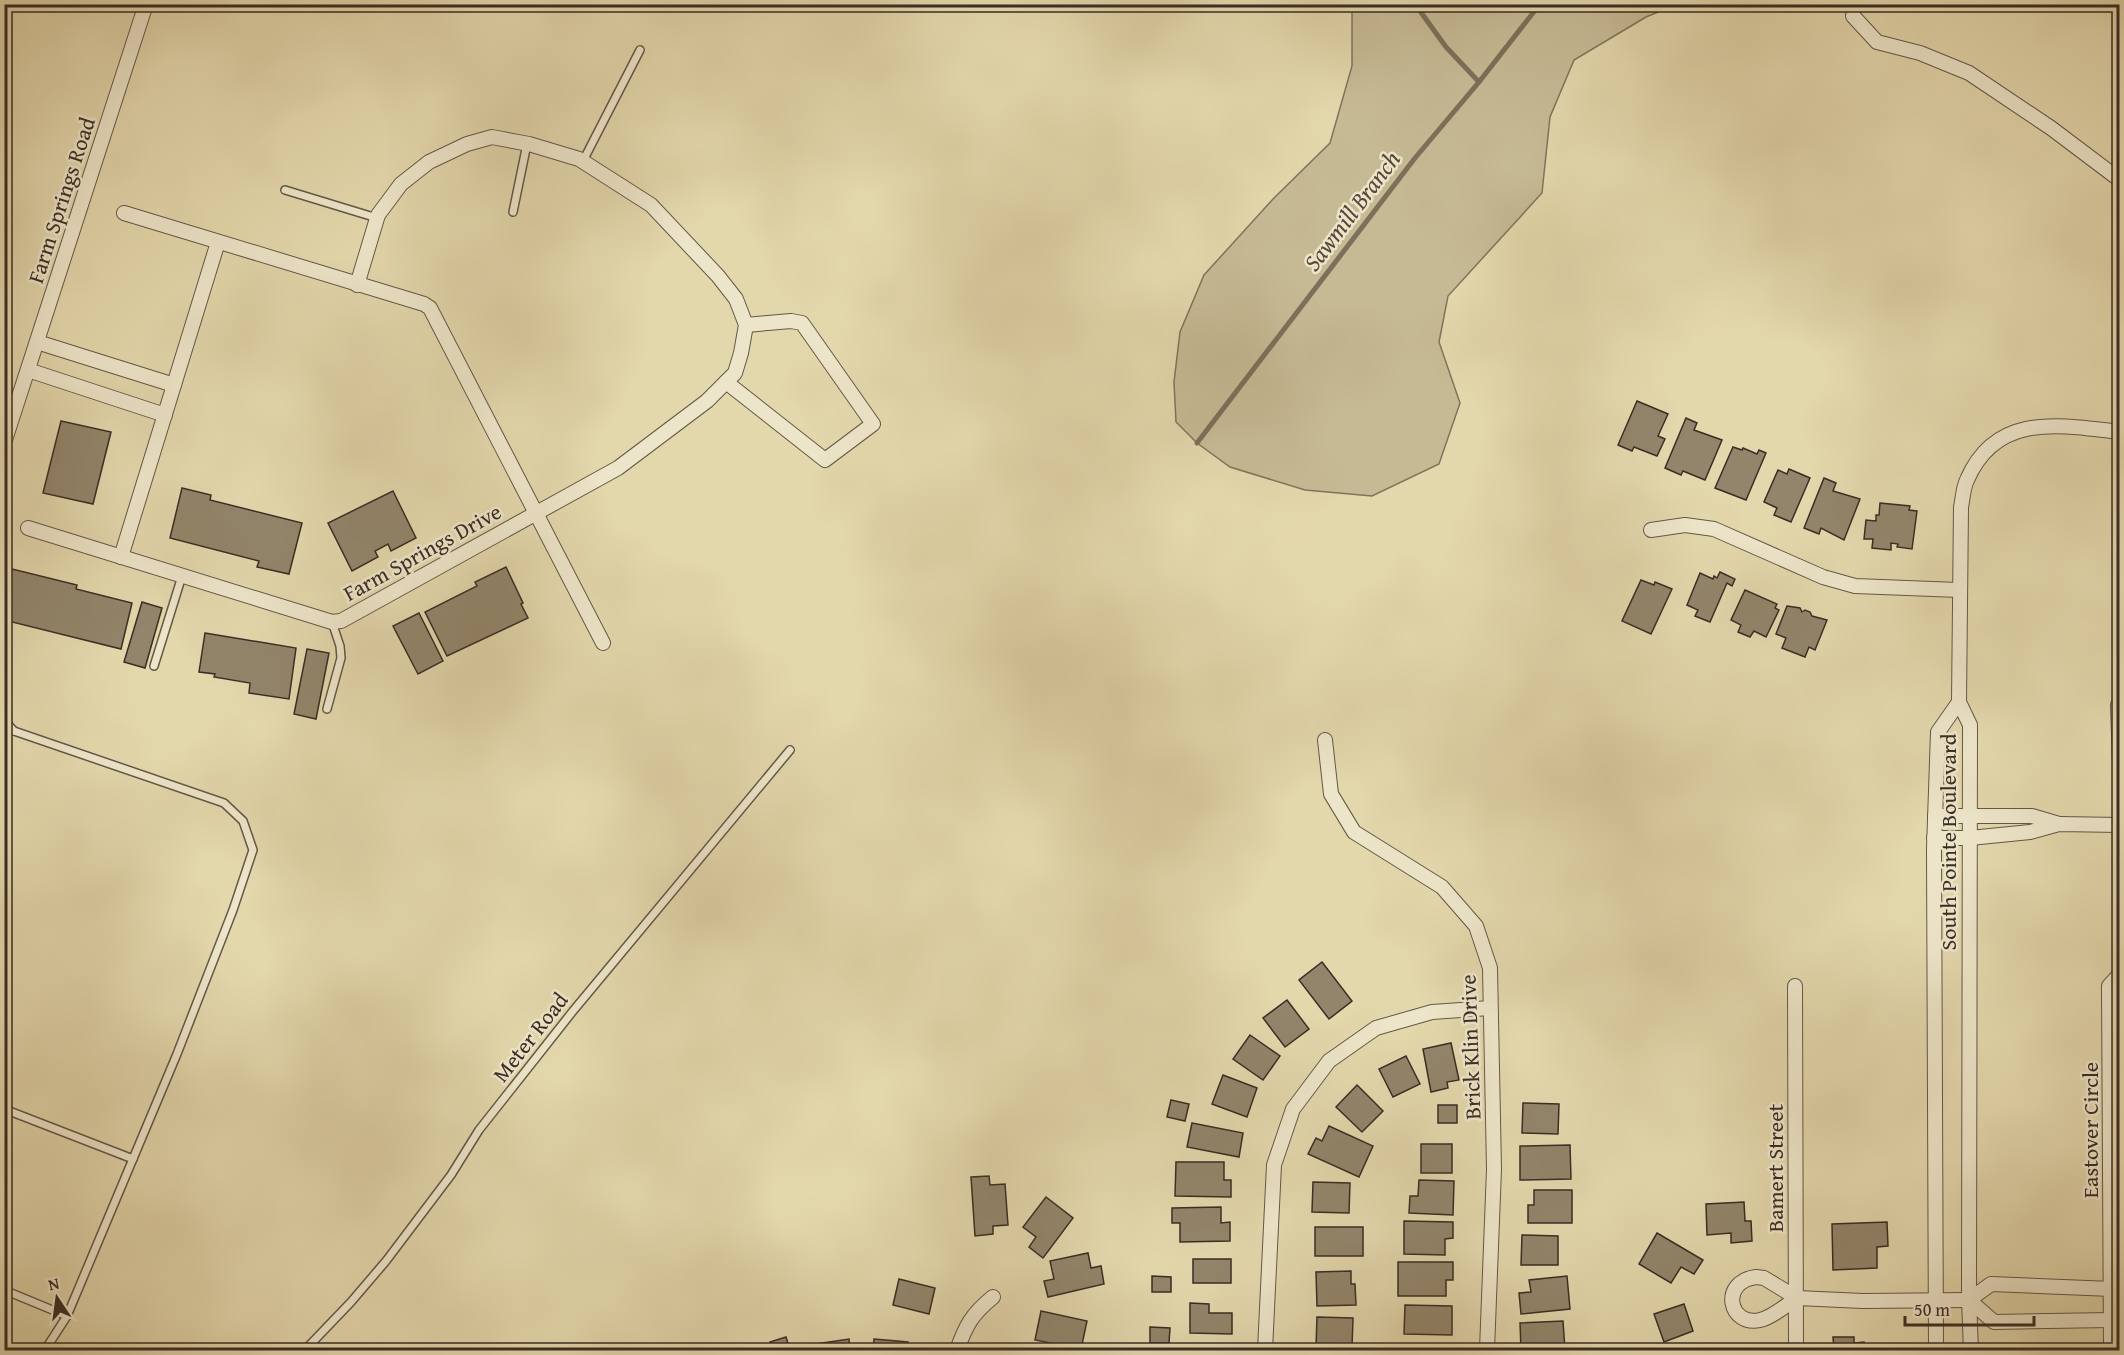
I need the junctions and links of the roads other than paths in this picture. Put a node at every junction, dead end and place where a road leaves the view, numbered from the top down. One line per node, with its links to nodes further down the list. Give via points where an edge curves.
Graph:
1 (146, 4): 14 (street, Farm Springs Road)
2 (1853, 16): 6 (street, via 1877,42 1920,53 1969,73)
3 (640, 50): 5 (lane)
4 (527, 144): 5 (street); 8 (lane); 10 (street, via 492,137 429,162 401,184)
5 (583, 161): 13 (street, via 651,205 718,276 736,299)
6 (2120, 180)
7 (285, 190): 10 (lane)
8 (513, 212)
9 (124, 213): 11 (street, Farm Springs Drive)
10 (377, 218): 12 (street)
11 (218, 242): 12 (street, Farm Springs Drive); 17 (street)
12 (357, 285): 21 (street, Farm Springs Drive, via 430,308)
13 (746, 325): 16 (street, Farm Springs Drive, via 735,373); 16 (street, via 802,323 873,424 825,460)
14 (37, 342): 15 (street, Farm Springs Road); 17 (street)
15 (28, 370): 18 (street); 20 (street, Farm Springs Road)
16 (726, 382): 21 (street, Farm Springs Drive, via 707,401 618,468)
17 (174, 385): 18 (street)
18 (165, 416): 24 (street)
19 (2120, 432): 26 (street, via 2067,425 2039,426 2014,431 1996,441 1980,457 1966,481 1961,507)
20 (4, 443)
21 (536, 513): 27 (street, Farm Springs Drive, via 341,621); 28 (street, Farm Springs Drive)
22 (28, 528): 24 (street, Farm Springs Drive)
23 (1651, 530): 26 (street, via 1685,525 1714,529 1823,577 1855,586)
24 (121, 557): 25 (street, Farm Springs Drive)
25 (182, 576): 27 (street, Farm Springs Drive); 29 (lane)
26 (1959, 590): 30 (street)
27 (332, 622): 32 (lane, via 341,658)
28 (603, 643)
29 (154, 666)
30 (1959, 702): 39 (street, South Pointe Boulevard, via 1938,732); 40 (street, South Pointe Boulevard, via 1970,725)
31 (2118, 705): 38 (street)
32 (327, 708)
33 (4, 720): 35 (lane)
34 (4, 730): 35 (lane)
35 (14, 731): 49 (lane, via 225,803 243,821 253,850 233,910)
36 (1325, 740): 47 (street, Brick Klin Drive, via 1331,794 1354,831 1442,887 1476,926 1490,968)
37 (790, 750): 60 (lane, Meter Road, via 573,1011 479,1130 386,1261)
38 (2120, 764)
39 (1935, 816): 40 (street); 44 (street, South Pointe Boulevard)
40 (1970, 816): 41 (street, via 2032,816); 43 (street, South Pointe Boulevard)
41 (2059, 824): 42 (street); 43 (street, via 2030,832)
42 (2120, 825)
43 (1970, 837): 44 (street); 56 (street, South Pointe Boulevard)
44 (1934, 838): 55 (street, South Pointe Boulevard)
45 (2120, 974): 50 (street, Eastover Circle, via 2109,986)
46 (1795, 986): 54 (street, Bamert Street)
47 (1490, 1008): 62 (street, via 1432,1012 1376,1028 1329,1061 1293,1109 1274,1165); 63 (street, Brick Klin Drive, via 1494,1169)
48 (4, 1109): 49 (lane)
49 (133, 1159): 57 (lane)
50 (2115, 1192): 51 (street, Eastover Circle)
51 (2112, 1289): 56 (street, via 1990,1284); 58 (street, Eastover Circle)
52 (4, 1290): 57 (lane)
53 (993, 1297): 61 (street, via 975,1311)
54 (1797, 1299): 55 (street); 64 (street, Bamert Street)
55 (1936, 1299): 56 (street); 65 (street, South Pointe Boulevard)
56 (1969, 1300): 58 (street, via 1994,1322); 66 (street, South Pointe Boulevard)
57 (67, 1317): 59 (lane)
58 (2112, 1320): 67 (street, Eastover Circle)
59 (45, 1350)
60 (305, 1350)
61 (957, 1350)
62 (1265, 1350)
63 (1487, 1350)
64 (1796, 1350)
65 (1936, 1350)
66 (1971, 1350)
67 (2111, 1350)

